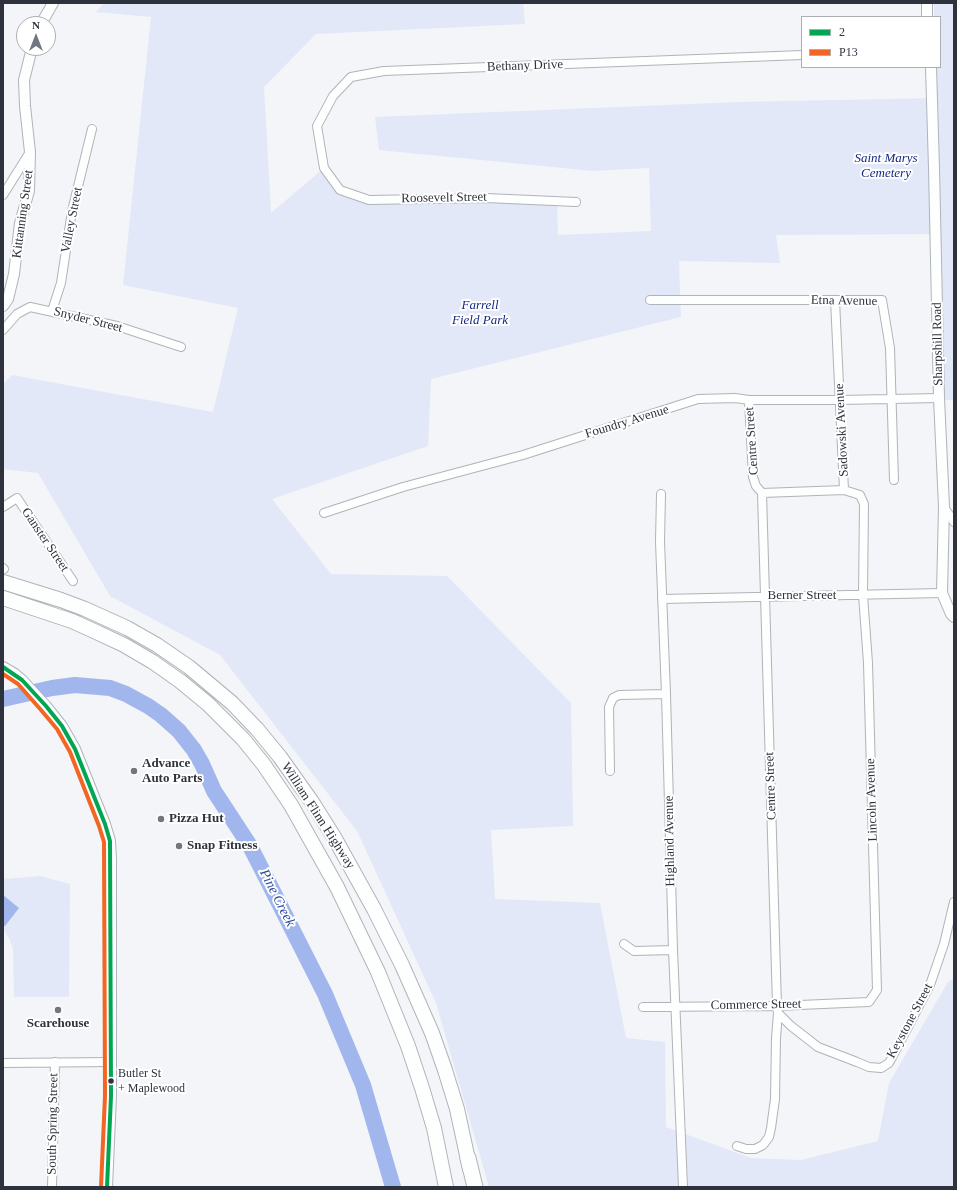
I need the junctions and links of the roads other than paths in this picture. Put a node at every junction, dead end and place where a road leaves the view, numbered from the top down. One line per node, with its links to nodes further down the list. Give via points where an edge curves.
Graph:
1 (53, 3): 3 (street)
2 (927, 3): 4 (street)
3 (45, 16)
4 (927, 16)
5 (801, 55): 10 (street, Bethany Drive, via 392,71 351,77 332,96 317,126)
6 (30, 56): 9 (street, Kittanning Street, via 24,80)
7 (931, 68): 19 (street, Sharpshill Road)
8 (92, 129): 16 (street, Valley Street, via 72,211 61,283)
9 (30, 152): 11 (street); 15 (street, Kittanning Street, via 28,191 20,223 14,274 8,299)
10 (324, 168): 12 (street, Roosevelt Street, via 340,190 369,200 486,198)
11 (3, 195)
12 (576, 202)
13 (650, 300): 14 (street, Etna Avenue)
14 (835, 300): 20 (street, Etna Avenue, via 882,300 890,348); 22 (street, Sadowski Avenue)
15 (3, 306)
16 (52, 311): 17 (street, Snyder Street, via 30,306 17,314); 18 (street, Snyder Street, via 117,326)
17 (3, 330)
18 (181, 347)
19 (939, 398): 20 (street, Foundry Avenue); 27 (street, Sharpshill Road)
20 (891, 399): 22 (street, Foundry Avenue); 23 (street, Etna Avenue)
21 (749, 400): 22 (street, Foundry Avenue); 25 (street, Centre Street, via 753,476 756,486); 29 (street, Foundry Avenue, via 698,399 523,455 403,487)
22 (840, 400): 24 (street, Sadowski Avenue)
23 (894, 480)
24 (844, 490): 25 (street); 34 (street, Sadowski Avenue, via 860,494 864,504)
25 (762, 493): 35 (street, Centre Street)
26 (661, 494): 36 (street, Highland Avenue)
27 (944, 507): 30 (street); 33 (street, Sharpshill Road)
28 (3, 508): 32 (street, Ganster Street, via 17,498)
29 (324, 513)
30 (954, 522)
31 (3, 573): 53 (highway, William Flinn Highway, via 127,628 157,645 217,690 268,743 334,837 402,965 445,1070)
32 (73, 581)
33 (942, 593): 34 (street, Berner Street); 38 (street, Sharpshill Road)
34 (863, 595): 35 (street, Berner Street); 45 (street, Lincoln Avenue, via 868,671 877,990)
35 (765, 596): 36 (street, Berner Street); 48 (street, Centre Street)
36 (662, 599): 40 (street, Highland Avenue)
37 (7, 600): 56 (highway, William Flinn Highway, via 72,621 110,638 162,668 220,715 264,765 292,805 323,862 363,939 386,992 422,1088 434,1128)
38 (954, 617)
39 (3, 667): 50 (street, via 22,680 62,726 75,749 108,831 111,860)
40 (666, 694): 41 (street, via 619,695 613,698 609,707); 44 (street, Highland Avenue)
41 (610, 771)
42 (954, 902): 48 (street, Keystone Street, via 944,944 930,985 889,1062 881,1068 869,1067 818,1047 791,1026)
43 (624, 944): 44 (street, via 634,951)
44 (673, 950): 46 (street, Highland Avenue)
45 (869, 1002): 48 (street, Commerce Street)
46 (676, 1006): 47 (street, Commerce Street); 48 (street, Commerce Street); 58 (street, Highland Avenue)
47 (644, 1007)
48 (778, 1009): 52 (street, Centre Street, via 775,1099 769,1137 763,1145 755,1149)
49 (55, 1062): 50 (street); 51 (street); 54 (street, South Spring Street)
50 (112, 1062): 55 (street)
51 (3, 1063)
52 (737, 1146)
53 (468, 1158): 57 (highway)
54 (52, 1187)
55 (107, 1187)
56 (446, 1187)
57 (474, 1187)
58 (684, 1187)

